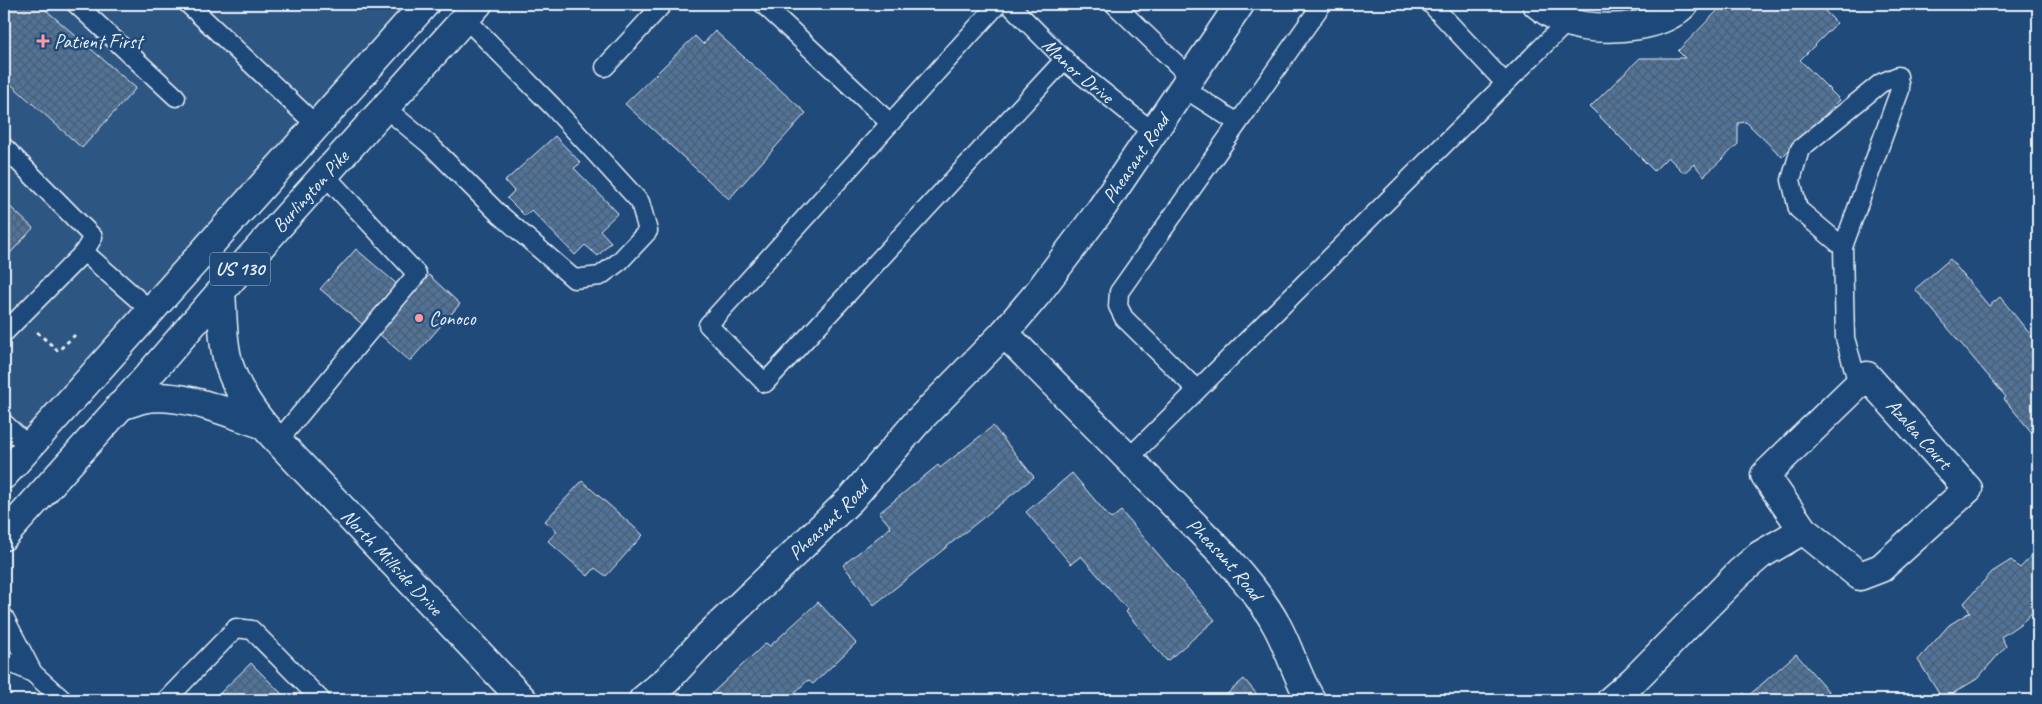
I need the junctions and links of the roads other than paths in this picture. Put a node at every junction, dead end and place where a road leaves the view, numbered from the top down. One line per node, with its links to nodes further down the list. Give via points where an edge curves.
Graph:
1 (78, 4): 20 (lane)
2 (188, 4): 24 (lane)
3 (424, 4): 24 (main road, Burlington Pike / US 130)
4 (663, 4): 17 (lane)
5 (763, 4): 22 (lane)
6 (998, 4): 22 (lane)
7 (1009, 4): 16 (lane, Manor Drive)
8 (1114, 4): 18 (lane)
9 (1240, 4): 18 (main road, Pheasant Road)
10 (1322, 4): 23 (lane)
11 (1431, 4): 19 (lane)
12 (1537, 4): 15 (main road)
13 (1684, 4): 15 (main road, via 1654,21 1625,27 1582,26)
14 (472, 11): 21 (main road, Burlington Pike / US 130); 21 (lane, via 553,107 640,202 648,231 620,261 600,276 574,279 496,212 430,146)
15 (1568, 21): 19 (lane)
16 (1065, 60): 22 (lane, via 765,384 708,325); 25 (lane, Manor Drive)
17 (605, 67)
18 (1186, 82): 23 (lane); 25 (main road, Pheasant Road)
19 (1505, 83): 35 (lane)
20 (176, 97)
21 (384, 107): 27 (main road, Burlington Pike / US 130)
22 (890, 123)
23 (1238, 123): 35 (lane, via 1119,292 1118,306 1124,318)
24 (316, 125): 31 (main road, Burlington Pike / US 130)
25 (1153, 132): 33 (main road, Pheasant Road, via 1099,212)
26 (4, 147): 29 (lane, via 93,237)
27 (324, 174): 30 (main road, Burlington Pike / US 130); 38 (lane, via 417,274)
28 (1843, 247): 28 (lane, via 1900,90 1898,76 1880,83 1800,149 1791,180 1798,209); 34 (lane, via 1845,338)
29 (84, 252): 31 (lane); 32 (lane)
30 (221, 292): 36 (main road, Burlington Pike / US 130); 38 (main road, North Millside Drive, via 230,367 248,405)
31 (150, 310): 39 (main road, Burlington Pike / US 130)
32 (4, 333)
33 (1004, 333): 40 (main road, Pheasant Road); 51 (main road, Pheasant Road, via 916,422 851,499)
34 (1858, 384): 42 (main road, Azalea Court, via 1765,475); 42 (main road, Azalea Court, via 1867,376 1968,489 1881,568 1860,576)
35 (1196, 390): 40 (lane)
36 (120, 406): 38 (main road, North Millside Drive, via 143,399 188,401); 43 (main road, Burlington Pike / US 130)
37 (4, 423): 39 (lane)
38 (270, 433): 50 (main road, North Millside Drive)
39 (29, 447): 41 (main road, Burlington Pike / US 130)
40 (1128, 459): 52 (main road, Pheasant Road, via 1224,555 1252,588 1277,627)
41 (4, 475)
42 (1803, 530): 53 (main road, via 1760,555 1739,572)
43 (4, 536)
44 (4, 616): 46 (lane)
45 (4, 660): 46 (lane)
46 (33, 673): 47 (lane)
47 (63, 700)
48 (166, 700): 49 (lane, via 236,628 252,630)
49 (321, 700)
50 (523, 700)
51 (643, 700)
52 (1311, 700)
53 (1612, 700)

